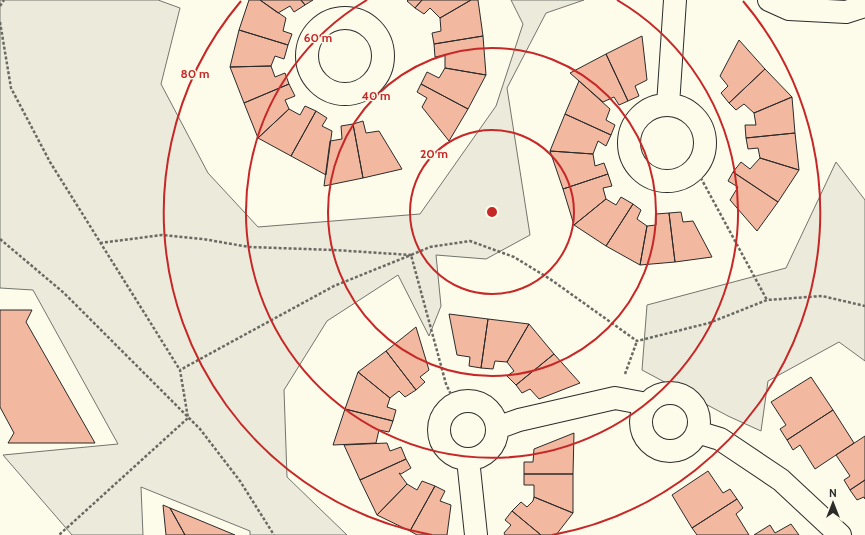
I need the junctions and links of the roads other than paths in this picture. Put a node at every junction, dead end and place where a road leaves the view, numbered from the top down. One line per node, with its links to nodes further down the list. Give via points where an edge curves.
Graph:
1 (675, 0): 4 (street)
2 (769, 0): 3 (street, via 789,9 846,12)
3 (865, 6)
4 (668, 105): 4 (street, via 691,114 700,123 705,146 696,169 674,181 650,177 633,159 630,146 630,134 644,114 655,107)
5 (647, 404): 6 (street, via 616,398 519,420); 7 (street, via 662,394 671,393 688,399 698,414); 7 (street, via 641,423 643,433 656,447 666,451 685,447)
6 (497, 428): 8 (street, via 496,437 486,453); 8 (street, via 495,418 482,404 464,401 455,403 447,409 438,427 439,437 450,453 458,458)
7 (697, 432): 10 (street, via 720,439 781,480)
8 (468, 459): 9 (street)
9 (476, 535)
10 (840, 535)

